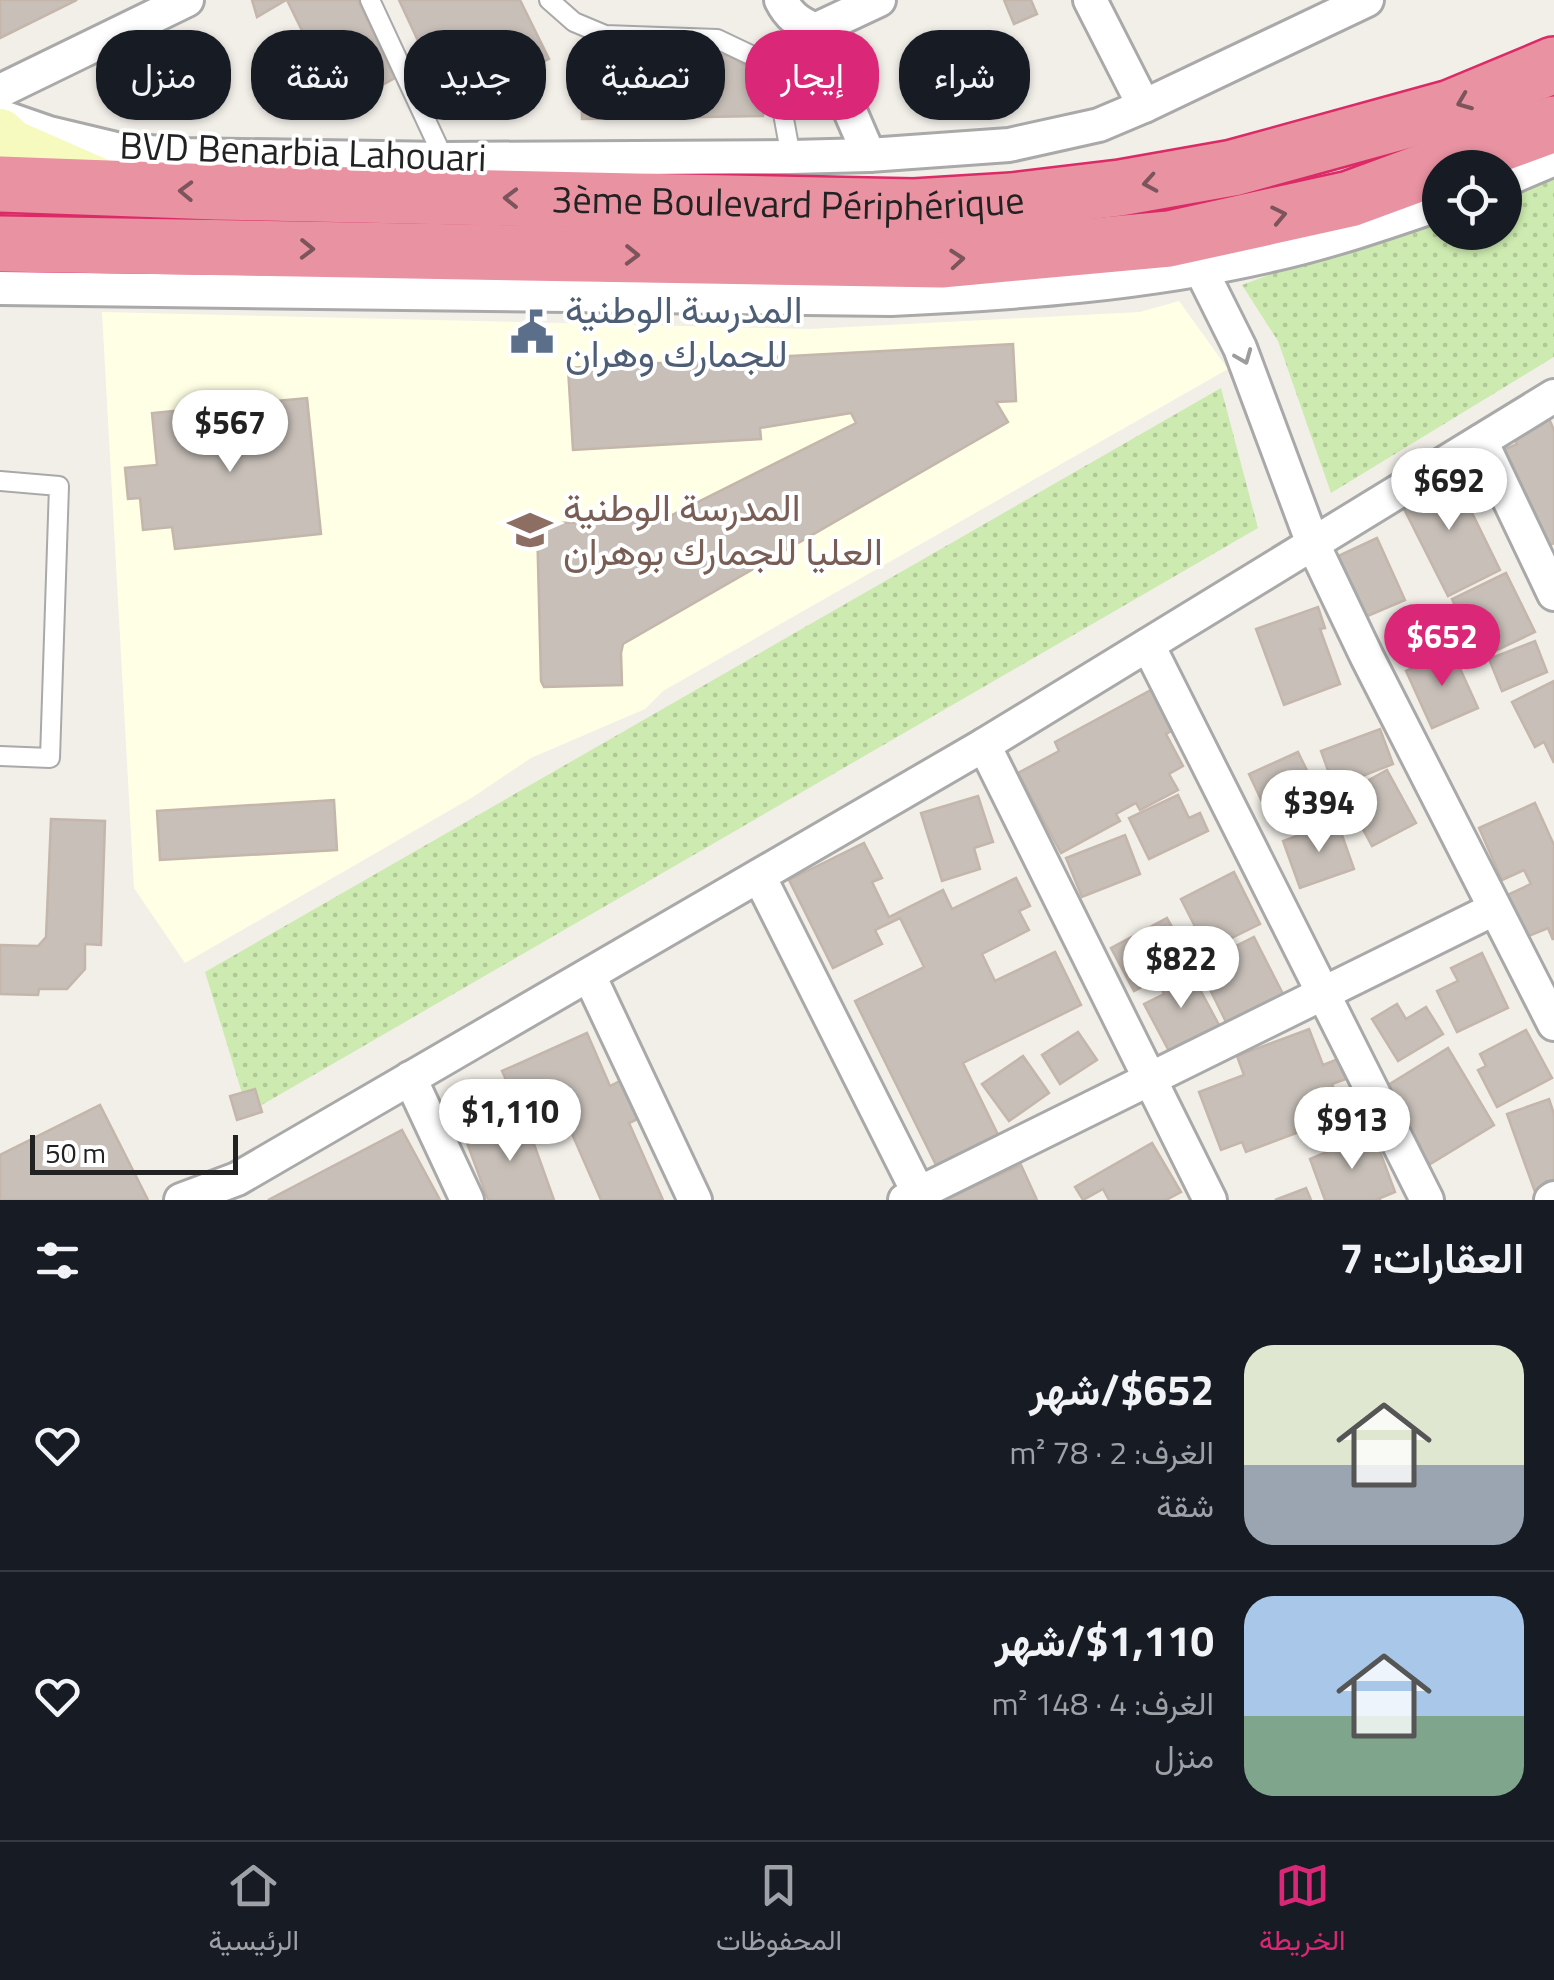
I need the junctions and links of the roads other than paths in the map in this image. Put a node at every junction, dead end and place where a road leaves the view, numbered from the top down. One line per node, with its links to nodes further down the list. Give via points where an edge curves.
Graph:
1 (187, 0): 11 (street)
2 (370, 0): 19 (lane)
3 (549, 0): 18 (lane, via 574,22 604,35 717,39 757,58 776,81)
4 (781, 0): 9 (street)
5 (879, 0): 9 (street)
6 (1090, 0): 12 (street)
7 (1366, 0): 8 (street, BVD Benarbia Lahouari)
8 (1318, 10): 12 (street, BVD Benarbia Lahouari)
9 (814, 30)
10 (1554, 65): 23 (highway, 3ème Boulevard Périphérique, one-way to 23, via 1451,108 1233,168 1012,201 914,207)
11 (0, 91)
12 (1144, 106): 17 (street, BVD Benarbia Lahouari, via 1010,145)
13 (0, 116): 19 (street, BVD Benarbia Lahouari, via 116,149)
14 (854, 120): 17 (street)
15 (1554, 124): 25 (highway, 3ème Boulevard Périphérique, one-way to 15, via 940,260 1169,239 1350,199)
16 (0, 133): 23 (street)
17 (870, 155): 18 (street, BVD Benarbia Lahouari)
18 (791, 157): 19 (street, BVD Benarbia Lahouari)
19 (444, 159)
20 (1554, 159): 21 (street)
21 (1522, 173)
22 (0, 184): 23 (highway, 3ème Boulevard Périphérique)
23 (113, 188)
24 (1422, 210): 26 (street)
25 (0, 244)
26 (1201, 270): 27 (street, via 1081,287 891,299); 31 (street, one-way to 31, via 1240,348)
27 (0, 288)
28 (1554, 396): 29 (street)
29 (1481, 441): 31 (street); 32 (street)
30 (0, 481): 35 (lane, via 59,486 50,758)
31 (1313, 544): 33 (street); 37 (street)
32 (1554, 594)
33 (1148, 644): 34 (street); 39 (street)
34 (984, 745): 36 (street); 42 (street)
35 (0, 756)
36 (759, 876): 38 (street); 44 (street)
37 (1494, 909): 39 (street); 40 (street)
38 (589, 975): 41 (street); 47 (street)
39 (1324, 993): 42 (street); 49 (street)
40 (1554, 1024)
41 (410, 1078): 43 (street); 46 (street)
42 (1150, 1079): 44 (street); 48 (street)
43 (242, 1190): 45 (street)
44 (915, 1198)
45 (184, 1199)
46 (466, 1200)
47 (694, 1200)
48 (1210, 1200)
49 (1427, 1200)

